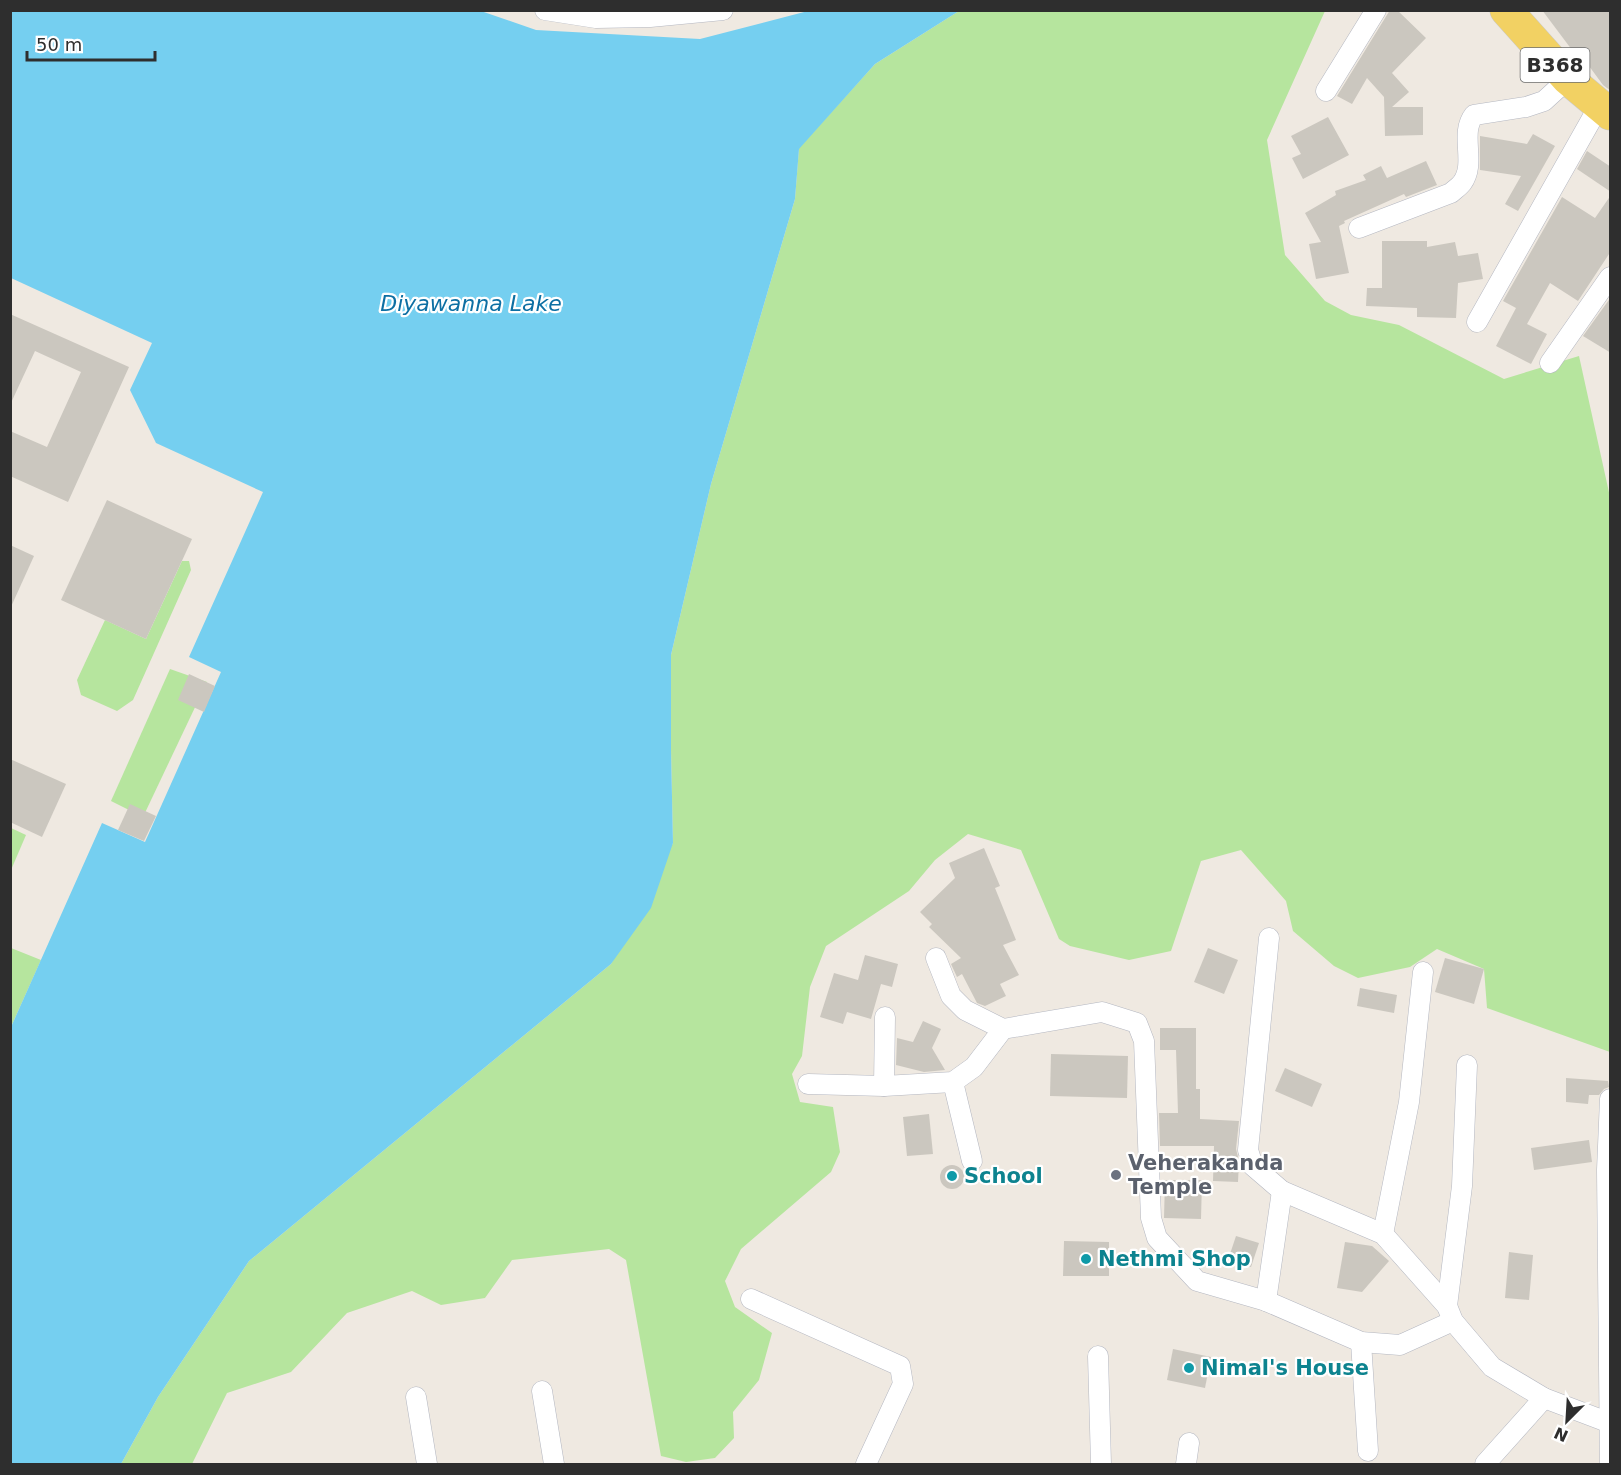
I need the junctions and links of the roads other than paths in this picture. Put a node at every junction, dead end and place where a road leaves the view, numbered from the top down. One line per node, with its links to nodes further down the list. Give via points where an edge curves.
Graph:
1 (546, 10): 2 (street, via 596,18)
2 (723, 10)
3 (1376, 10): 6 (street)
4 (1506, 10): 5 (main road, B368)
5 (1568, 79): 7 (main road, B368); 8 (street, via 1544,101 1474,115 1469,122 1468,169 1462,183 1451,193)
6 (1326, 91)
7 (1605, 110): 10 (street)
8 (1359, 228)
9 (1611, 277): 11 (street)
10 (1477, 322)
11 (1550, 363)
12 (1269, 938): 23 (street, via 1248,1150 1253,1166)
13 (936, 958): 16 (street, via 951,996 965,1010)
14 (1423, 972): 24 (street, via 1409,1102)
15 (885, 1017): 20 (street)
16 (1003, 1029): 18 (street, via 974,1067); 26 (street, via 1102,1012 1137,1023 1144,1041 1151,1218 1157,1238 1197,1281)
17 (1467, 1065): 27 (street, via 1462,1186)
18 (953, 1082): 20 (street); 22 (street)
19 (808, 1084): 20 (street)
20 (884, 1086)
21 (1611, 1100): 33 (street, via 1607,1170)
22 (972, 1161)
23 (1282, 1191): 24 (street); 26 (street)
24 (1383, 1233): 27 (street)
25 (751, 1299): 38 (street, via 900,1366 903,1384)
26 (1266, 1301): 28 (street)
27 (1450, 1314): 28 (street, via 1400,1345); 32 (street, via 1492,1367)
28 (1361, 1342): 35 (street)
29 (1098, 1356): 39 (street)
30 (542, 1391): 37 (street)
31 (416, 1397): 36 (street)
32 (1544, 1398): 33 (street); 41 (street)
33 (1610, 1423): 42 (street)
34 (1189, 1443): 40 (street)
35 (1368, 1451)
36 (427, 1464)
37 (554, 1464)
38 (866, 1464)
39 (1101, 1464)
40 (1186, 1464)
41 (1485, 1464)
42 (1610, 1464)

